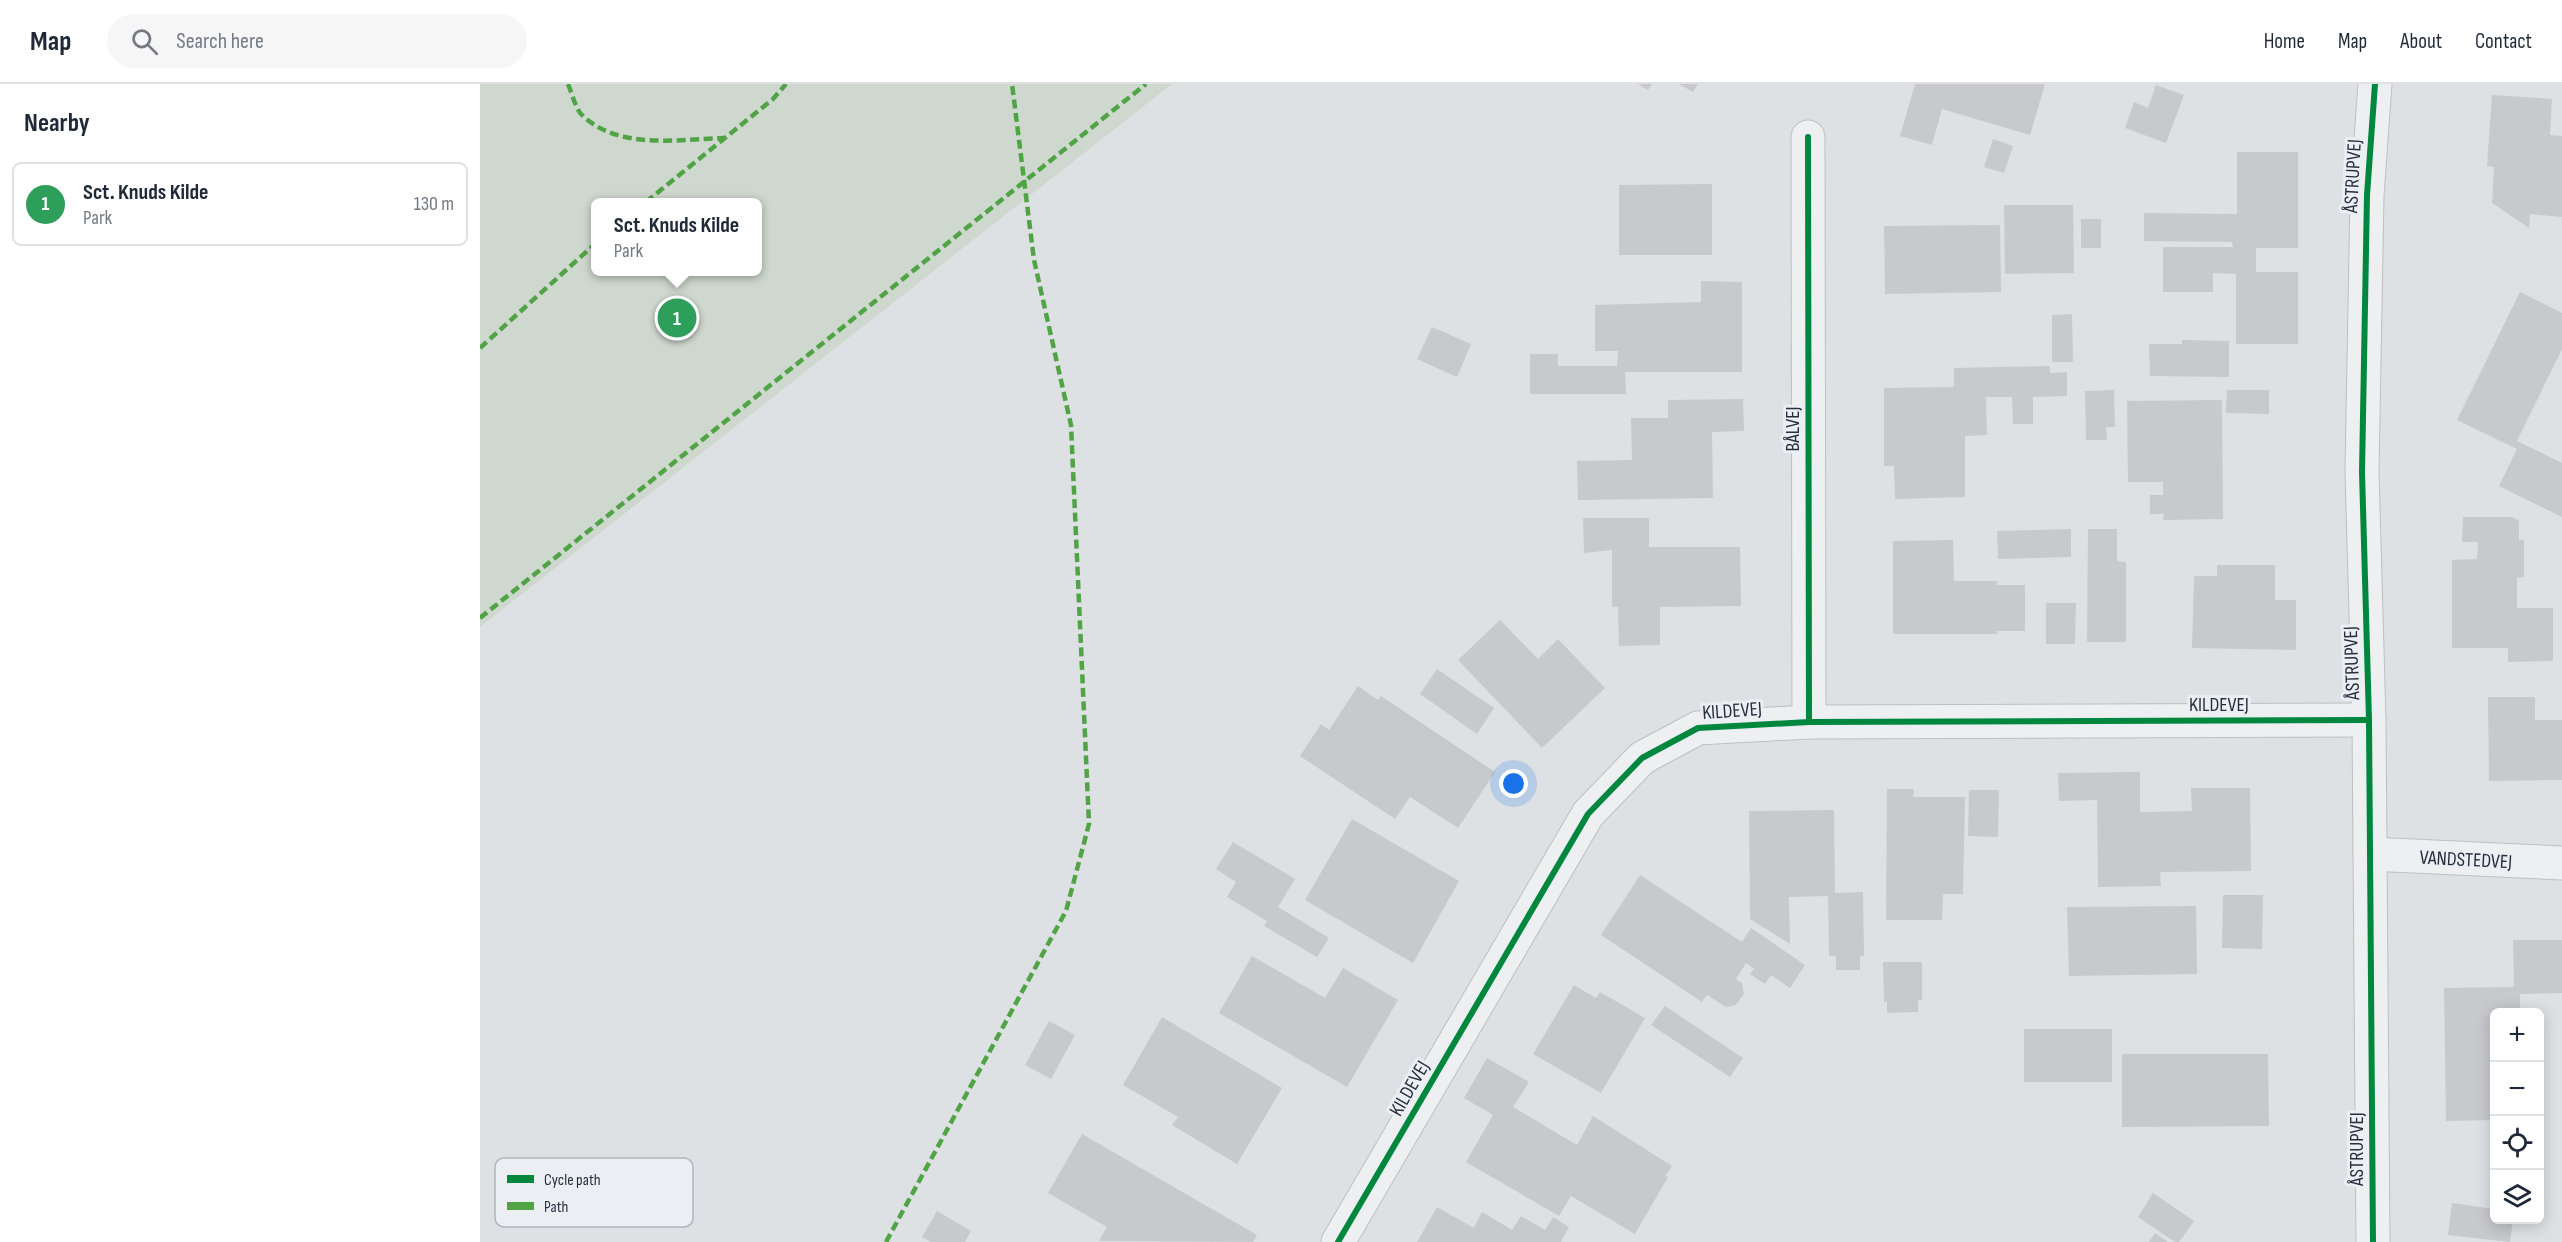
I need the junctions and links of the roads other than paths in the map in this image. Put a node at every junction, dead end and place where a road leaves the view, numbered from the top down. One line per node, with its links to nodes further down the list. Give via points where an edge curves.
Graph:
1 (2375, 84): 3 (street, ÅSTRUPVEJ, via 2367,195 2362,472)
2 (1808, 137): 4 (street, BÅLVEJ)
3 (2369, 720): 4 (street, KILDEVEJ); 5 (street, ÅSTRUPVEJ)
4 (1809, 722): 7 (street, KILDEVEJ, via 1698,728 1642,758 1588,814)
5 (2370, 854): 6 (street, VANDSTEDVEJ); 8 (street, ÅSTRUPVEJ)
6 (2562, 863)
7 (1338, 1242)
8 (2373, 1242)

